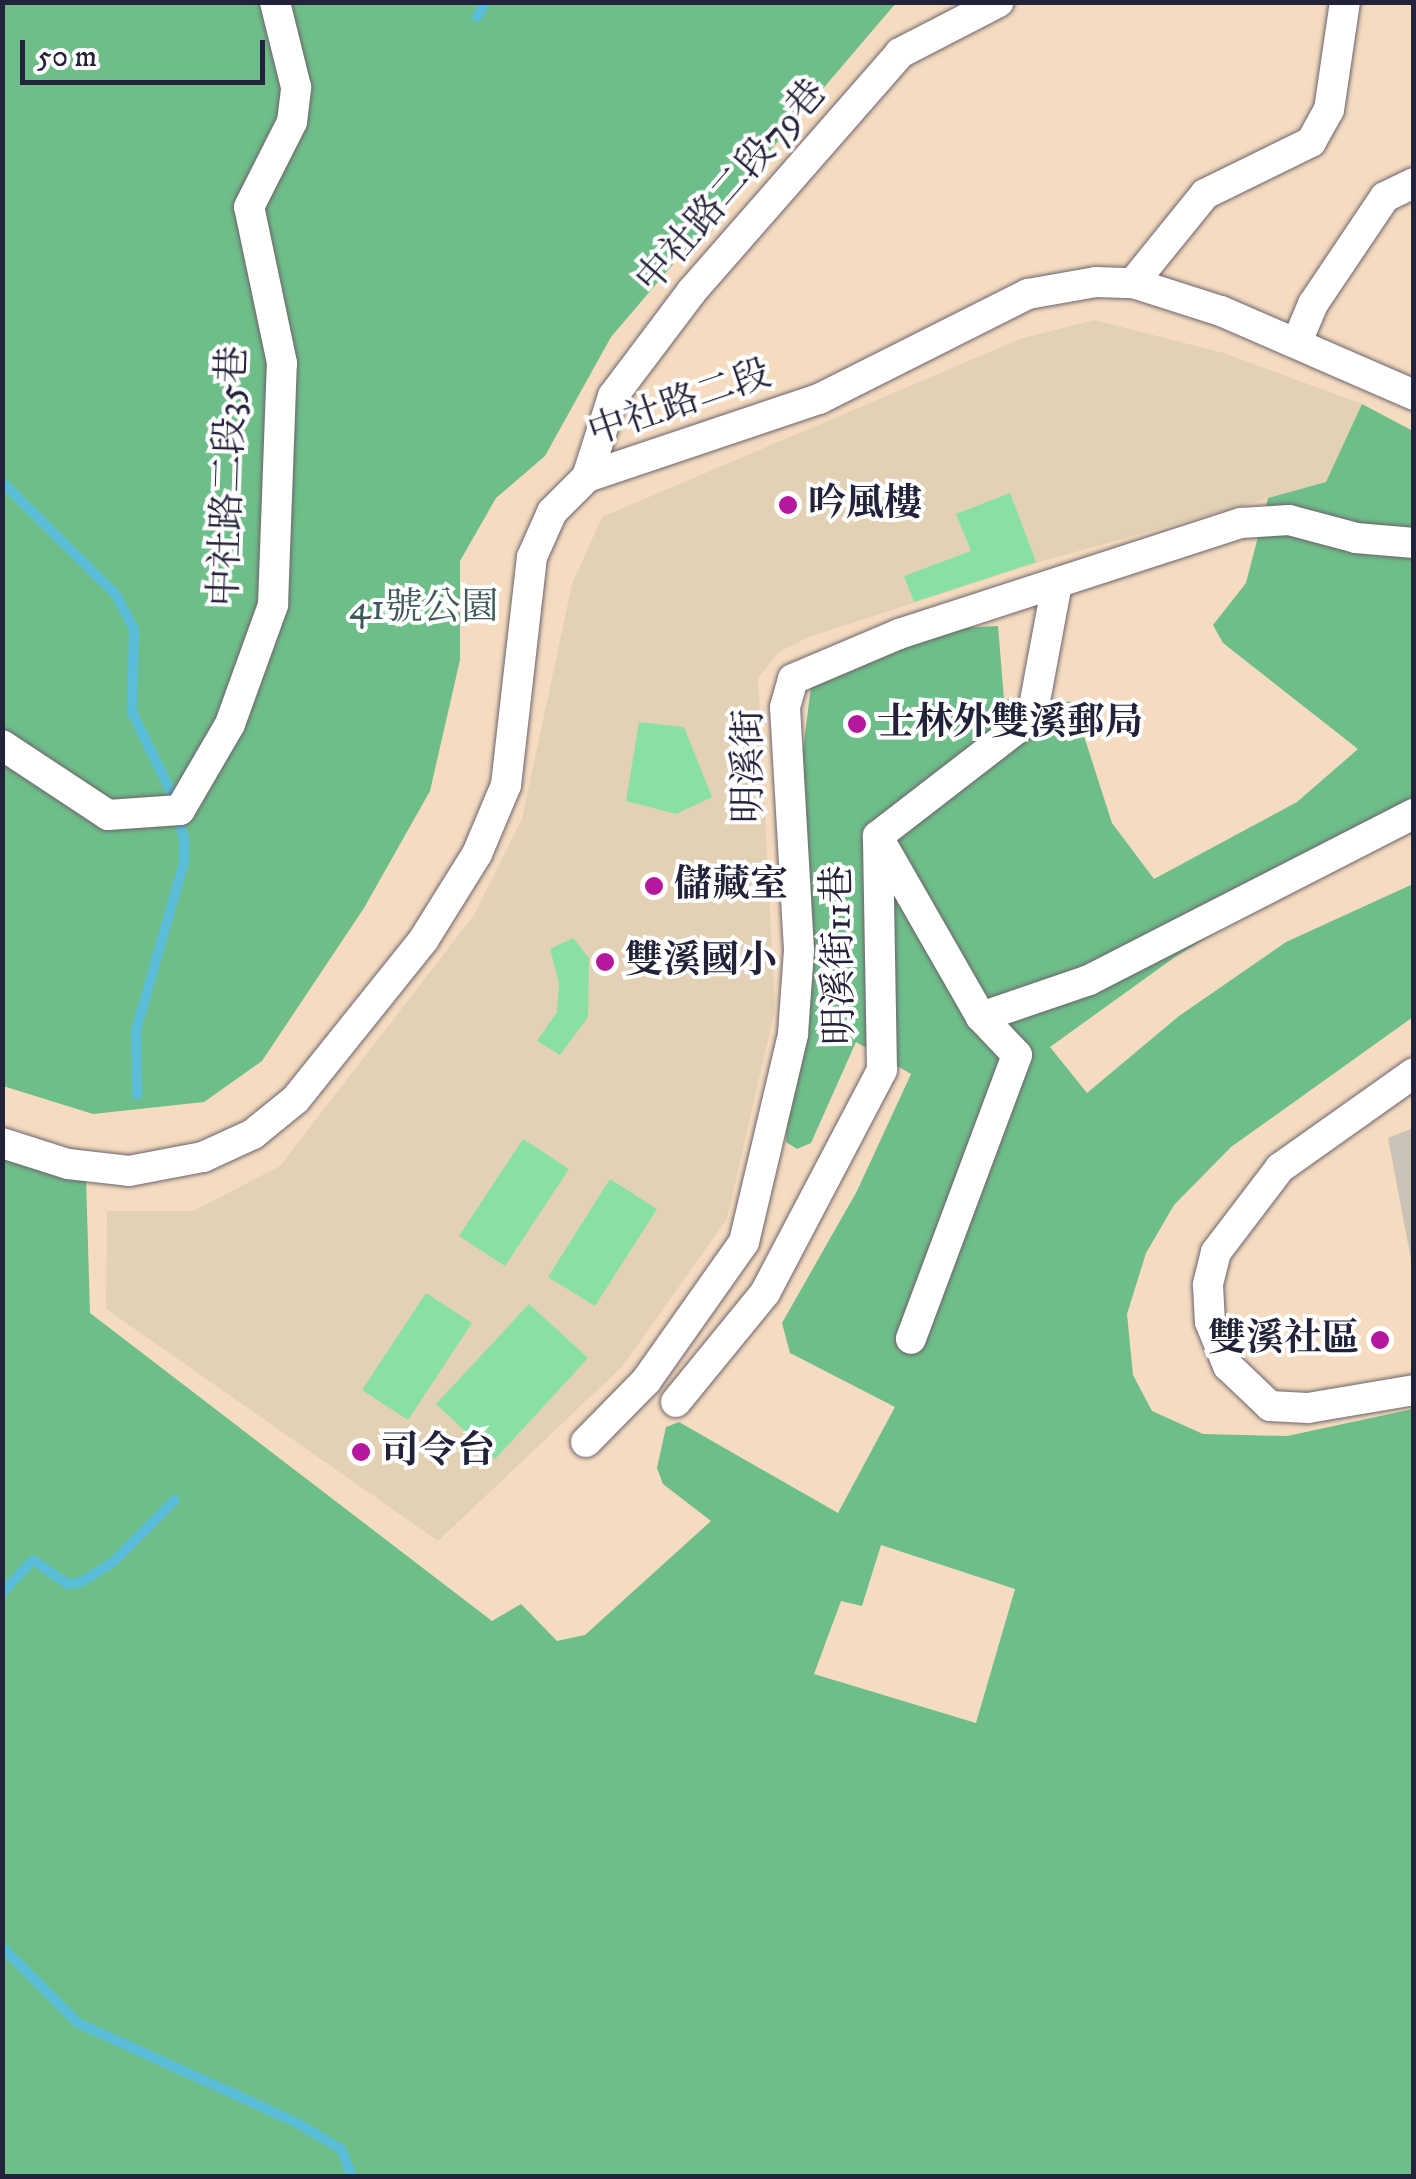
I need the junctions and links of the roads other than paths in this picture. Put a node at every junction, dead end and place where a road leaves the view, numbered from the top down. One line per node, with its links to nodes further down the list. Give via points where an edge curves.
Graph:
1 (275, 2): 11 (street, 中社路二段35巷, via 296,86 292,122 249,208 282,362 273,605 230,724 180,810 108,815)
2 (1000, 2): 8 (street, 中社路二段79巷, via 900,53 692,291 613,396)
3 (1345, 2): 5 (street, via 1329,110 1311,142 1205,194)
4 (1414, 183): 6 (street, via 1384,197)
5 (1133, 283): 6 (street, 中社路二段); 8 (street, 中社路二段, via 1028,294 818,399)
6 (1297, 342): 7 (street, 中社路二段)
7 (1414, 395)
8 (587, 477): 16 (street, 中社路二段, via 552,512 532,557 506,785 477,854 424,939 296,1099 253,1134 203,1157 129,1171 68,1164)
9 (1414, 544): 10 (street, 明溪街, via 1289,520 1241,523)
10 (1057, 584): 13 (street, 明溪街11巷, via 1032,717); 20 (street, 明溪街, via 899,634 794,679 784,707 799,950 793,1034 744,1242 646,1381)
11 (2, 745)
12 (1414, 814): 14 (street, via 1089,980)
13 (878, 836): 14 (street); 19 (street, 明溪街11巷, via 882,1070 765,1294)
14 (980, 1017): 17 (street, via 1017,1055)
15 (1414, 1072): 18 (street, via 1280,1168 1216,1252 1208,1285 1210,1322 1228,1366 1270,1406 1308,1408)
16 (2, 1143)
17 (911, 1339)
18 (1414, 1390)
19 (676, 1402)
20 (586, 1442)

